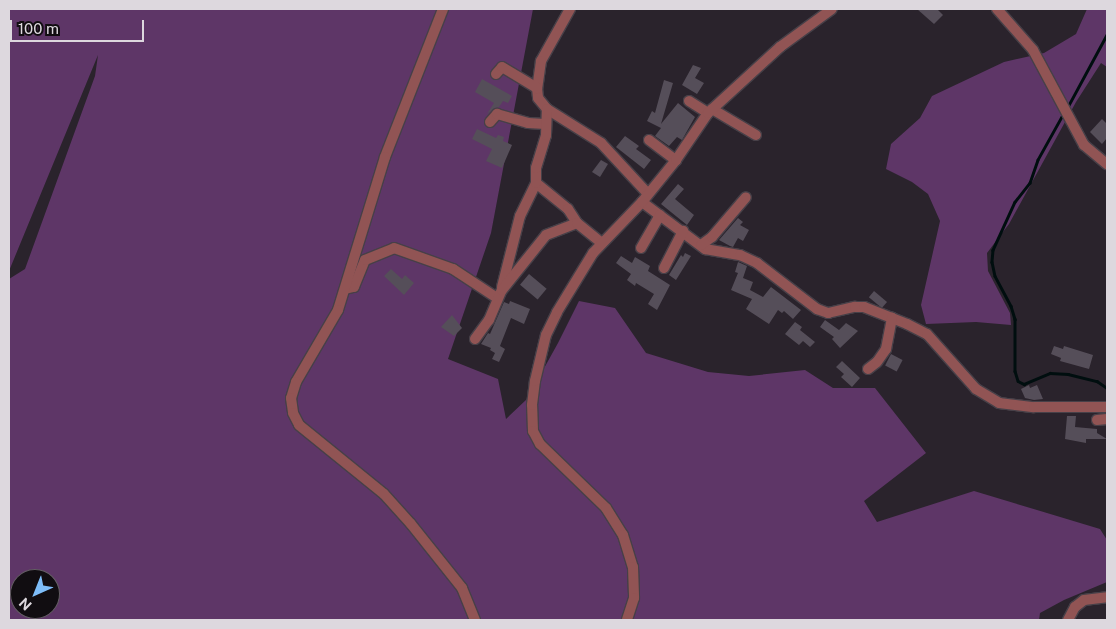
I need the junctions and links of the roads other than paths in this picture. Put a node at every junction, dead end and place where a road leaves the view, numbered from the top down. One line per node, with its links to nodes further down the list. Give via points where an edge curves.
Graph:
1 (443, 9): 26 (street, via 386,157)
2 (570, 9): 6 (street, via 541,62)
3 (832, 9): 9 (street, via 780,47)
4 (997, 9): 15 (street, via 1032,50 1084,145)
5 (496, 74): 6 (street, via 502,67)
6 (537, 88): 8 (street, via 538,98)
7 (689, 101): 9 (street)
8 (547, 109): 11 (street); 18 (street, via 601,143)
9 (710, 111): 12 (street); 14 (street)
10 (490, 122): 11 (street, via 497,114)
11 (545, 124): 16 (street, via 546,135 536,168)
12 (756, 135)
13 (649, 140): 14 (street)
14 (676, 160): 18 (street)
15 (1107, 164)
16 (536, 183): 20 (street, via 568,209); 27 (street, via 520,216)
17 (746, 197): 23 (street)
18 (645, 198): 19 (street); 22 (street)
19 (660, 215): 21 (street); 24 (street)
20 (577, 223): 22 (street); 27 (street, via 546,235)
21 (683, 231): 23 (street); 25 (street)
22 (602, 243): 34 (street, via 557,312 546,335 535,381 533,431 540,444 606,508 623,535 633,567 634,598)
23 (701, 246): 28 (street, via 757,262 817,309 828,313 864,307)
24 (641, 248)
25 (664, 268)
26 (345, 289): 27 (street, via 354,288 365,260 394,248 453,269); 33 (street, via 338,310 296,382 290,398 293,413 310,436 384,494 411,524 462,588)
27 (499, 294): 29 (street, via 489,320)
28 (892, 318): 30 (street, via 886,349); 31 (street, via 927,334 976,389 1000,403 1034,407)
29 (475, 339)
30 (868, 369)
31 (1107, 407)
32 (1107, 597): 35 (street, via 1084,600 1074,607)
33 (475, 620)
34 (627, 620)
35 (1068, 620)

